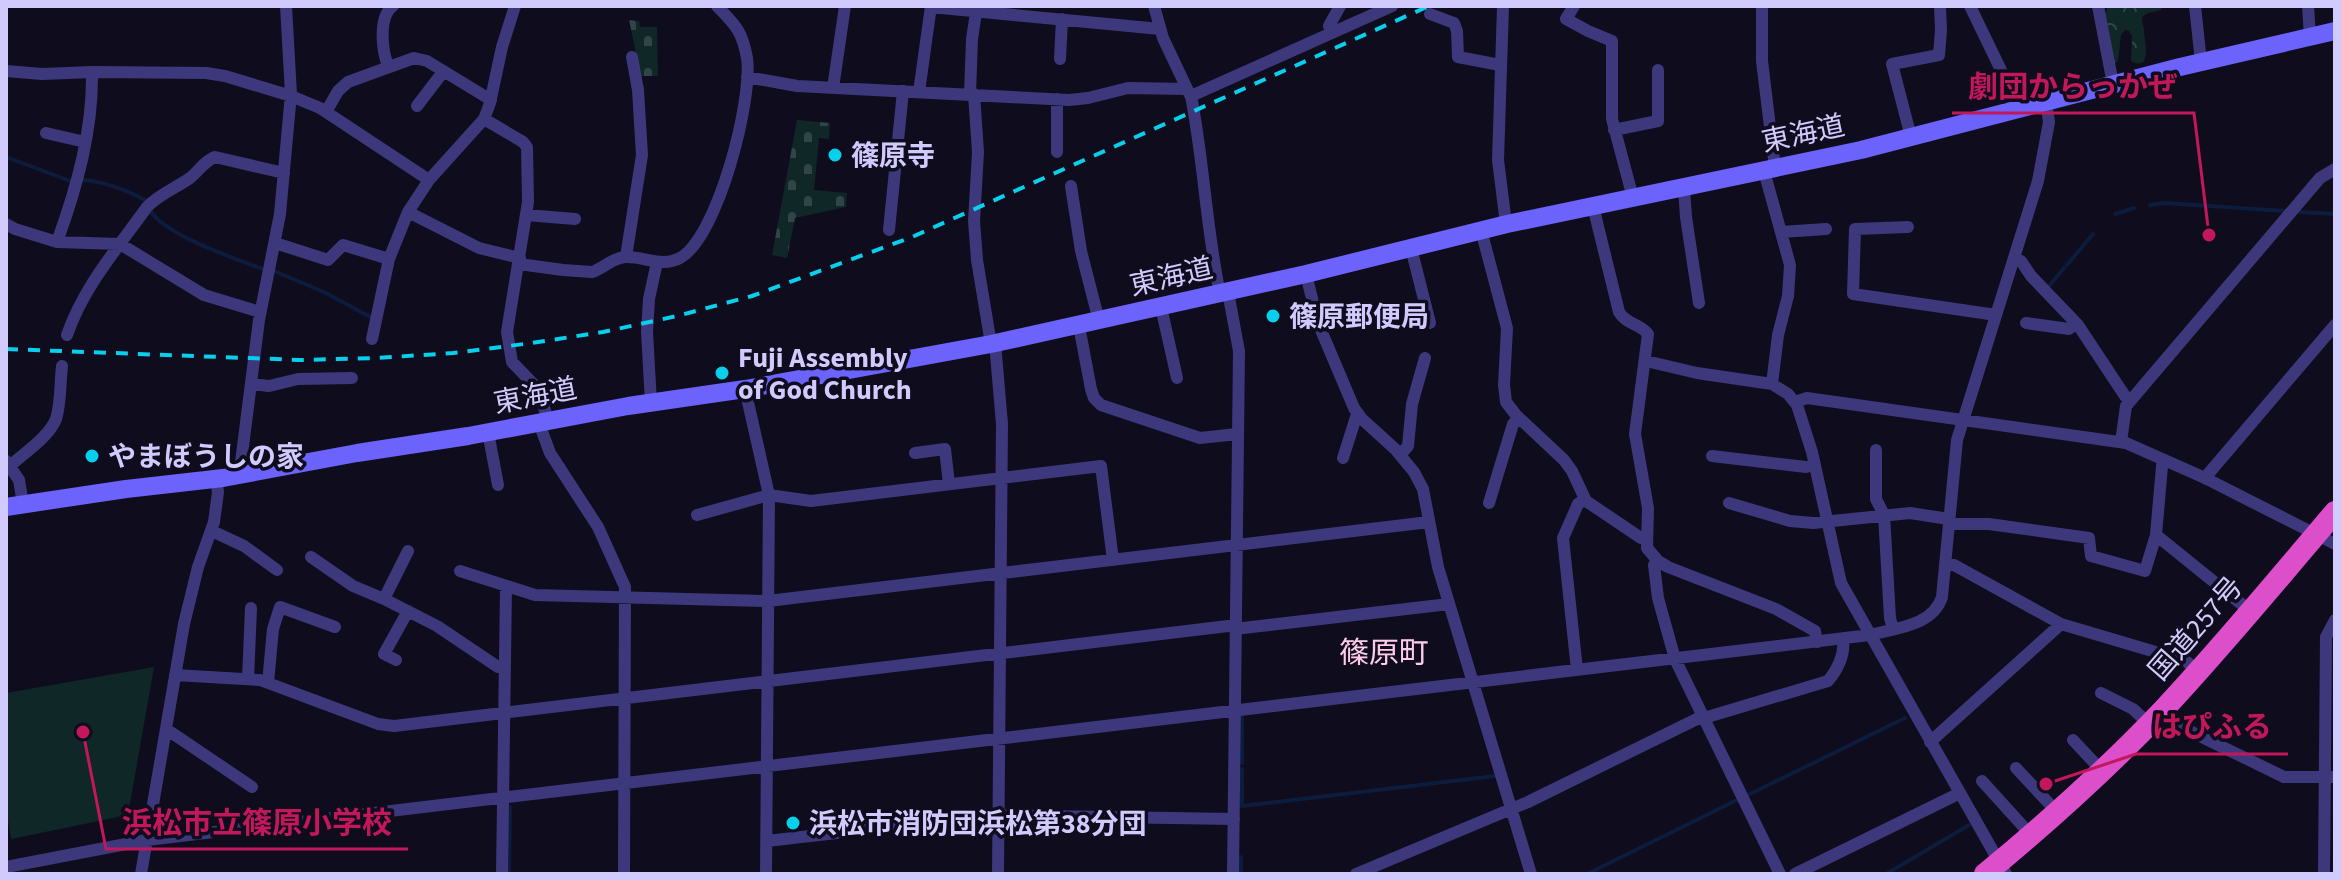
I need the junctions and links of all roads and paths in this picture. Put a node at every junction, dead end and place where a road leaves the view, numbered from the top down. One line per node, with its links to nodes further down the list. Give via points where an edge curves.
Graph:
1 (286, 6): 41 (street)
2 (393, 6): 29 (street, via 384,18)
3 (515, 6): 43 (street)
4 (717, 6): 34 (street, via 738,29)
5 (845, 6): 36 (street)
6 (931, 6): 18 (street); 38 (street)
7 (1154, 6): 21 (street)
8 (1340, 6): 23 (street, via 1329,26)
9 (1392, 6): 23 (street)
10 (1574, 6): 49 (street, via 1566,19 1612,41)
11 (1762, 6): 55 (street)
12 (1940, 6): 51 (street, via 1939,55 1892,64)
13 (1970, 6): 46 (street)
14 (2098, 6): 35 (street)
15 (2195, 6): 27 (street)
16 (2308, 6): 24 (street)
17 (1503, 7): 28 (street)
18 (977, 9): 20 (street); 40 (street)
19 (1430, 14): 28 (street, via 1454,23 1458,57)
20 (1062, 19): 21 (street); 26 (street)
21 (1160, 29): 39 (street)
22 (2335, 31): 24 (main road, 東海道)
23 (1332, 33): 39 (street)
24 (2310, 37): 27 (main road, 東海道)
25 (632, 57): 76 (street, via 642,155)
26 (1060, 59)
27 (2201, 62): 35 (main road, 東海道)
28 (1500, 65): 66 (street, via 1498,160)
29 (388, 66): 33 (street, via 414,58); 47 (street, via 348,82)
30 (1658, 70): 49 (street, via 1658,121)
31 (6, 71): 32 (street)
32 (92, 72): 41 (street, via 216,74); 52 (street)
33 (443, 72): 43 (street); 45 (street)
34 (747, 77): 36 (street); 80 (street, via 737,138 713,216 681,258)
35 (2113, 84): 44 (main road, 東海道)
36 (833, 88): 37 (street)
37 (903, 91): 38 (street); 69 (street)
38 (919, 92): 40 (street)
39 (1189, 92): 42 (street, via 1128,88); 82 (street)
40 (972, 94): 42 (street); 95 (street, via 978,152 977,260)
41 (291, 96): 47 (street); 56 (street)
42 (1057, 99): 53 (street)
43 (491, 100): 48 (street)
44 (2046, 102): 46 (main road, 東海道); 78 (street, via 2049,116 2040,171)
45 (417, 106)
46 (2017, 109): 51 (main road, 東海道)
47 (326, 112): 57 (street)
48 (484, 119): 57 (street); 63 (street, via 527,147)
49 (1614, 130): 60 (street)
50 (46, 133): 52 (street)
51 (1911, 137): 55 (main road, 東海道)
52 (85, 142): 72 (street)
53 (1057, 152)
54 (2335, 169): 104 (street, via 2320,178)
55 (1770, 170): 59 (main road, 東海道); 71 (street, via 1772,208)
56 (284, 173): 73 (street); 74 (street, via 211,158 151,202)
57 (429, 180): 62 (street)
58 (1071, 186): 87 (street)
59 (1684, 188): 60 (main road, 東海道); 83 (street)
60 (1633, 198): 61 (main road, 東海道)
61 (1593, 206): 66 (main road, 東海道); 96 (street, via 1619,312 1648,334)
62 (408, 212): 77 (street); 79 (street, via 479,248)
63 (526, 215): 64 (street); 79 (street)
64 (575, 219)
65 (6, 224): 72 (street)
66 (1506, 224): 70 (main road, 東海道)
67 (1908, 227): 86 (street, via 1855,229 1853,294)
68 (1826, 229): 71 (street)
69 (889, 230)
70 (1481, 230): 75 (main road, 東海道); 108 (street, via 1507,328 1504,394)
71 (1781, 232): 102 (street, via 1790,276)
72 (57, 242): 74 (street)
73 (275, 243): 77 (street, via 328,260 343,245); 85 (street)
74 (120, 244): 85 (street, via 204,295); 93 (street, via 86,290)
75 (1411, 248): 81 (main road, 東海道); 88 (street)
76 (626, 257): 79 (street, via 592,272); 80 (street)
77 (389, 259): 94 (street)
78 (2014, 259): 86 (street); 90 (street)
79 (519, 261): 110 (street, via 507,332 510,356 539,390)
80 (657, 262): 106 (street, via 647,332)
81 (1306, 274): 82 (main road, 東海道); 107 (street, via 1318,323)
82 (1224, 293): 84 (main road, 東海道); 112 (street, via 1238,342)
83 (1699, 303)
84 (1161, 307): 87 (main road, 東海道); 100 (street)
85 (260, 312): 101 (street)
86 (1996, 315): 109 (street)
87 (1099, 321): 92 (main road, 東海道)
88 (1430, 323)
89 (2026, 323): 90 (street, via 2069,329)
90 (2076, 323): 104 (street)
91 (2335, 325): 125 (street)
92 (1079, 326): 95 (main road, 東海道); 112 (street, via 1091,389 1101,405 1200,438)
93 (67, 335)
94 (372, 339)
95 (993, 344): 103 (main road, 東海道); 123 (street, via 1001,393)
96 (1646, 361): 102 (street); 141 (street, via 1635,434 1647,501)
97 (1427, 365): 116 (street, via 1412,404 1408,446)
98 (62, 366): 120 (street, via 54,423)
99 (352, 378): 101 (street)
100 (1177, 378)
101 (251, 384): 122 (street)
102 (1772, 384): 105 (street)
103 (745, 389): 106 (main road, 東海道); 128 (street)
104 (2130, 401): 113 (street)
105 (1795, 402): 109 (street, via 1807,398); 121 (street)
106 (651, 403): 110 (main road, 東海道)
107 (1357, 414): 116 (street); 118 (street)
108 (1519, 418): 129 (street, via 1564,460); 130 (street)
109 (1963, 420): 113 (street); 137 (street)
110 (544, 422): 111 (main road, 東海道); 153 (street, via 550,453 605,541)
111 (488, 432): 122 (main road, 東海道); 127 (street)
112 (1237, 434): 143 (street)
113 (2121, 442): 119 (street)
114 (921, 448): 126 (street, via 945,449)
115 (1876, 450): 135 (street, via 1876,499)
116 (1400, 455): 138 (street, via 1423,489)
117 (1712, 456): 121 (street)
118 (1343, 458)
119 (2165, 460): 125 (street); 140 (street)
120 (8, 464): 132 (street, via 19,480)
121 (1815, 465): 136 (street)
122 (243, 474): 124 (main road, 東海道)
123 (1002, 477): 126 (street); 146 (street, via 1100,460); 151 (street)
124 (216, 479): 132 (main road, 東海道); 139 (street)
125 (2206, 479): 142 (street)
126 (949, 484): 128 (street, via 811,501)
127 (498, 485)
128 (769, 495): 134 (street); 155 (street)
129 (1585, 499): 141 (street); 172 (street, via 1563,538)
130 (1489, 503)
131 (1729, 503): 136 (street, via 1790,521)
132 (15, 505)
133 (2335, 512): 142 (highway, 国道257号)
134 (697, 515)
135 (1884, 515): 136 (street); 137 (street, via 1910,513); 164 (street)
136 (1827, 520): 165 (street, via 1841,583)
137 (1949, 521): 140 (street, via 2089,538 2091,556 2145,571); 148 (street)
138 (1429, 522): 143 (street); 156 (street)
139 (212, 531): 149 (street); 174 (street, via 196,574)
140 (2156, 535): 159 (street)
141 (1647, 538): 147 (street, via 1647,548)
142 (2326, 538): 159 (highway, 国道257号)
143 (1236, 545): 146 (street); 163 (street)
144 (408, 551): 154 (street)
145 (311, 557): 154 (street, via 353,586)
146 (1113, 560): 151 (street)
147 (1658, 561): 167 (street, via 1776,609 1815,631); 169 (street, via 1658,598)
148 (1945, 564): 161 (street); 164 (street, via 1939,608)
149 (277, 570)
150 (460, 571): 152 (street)
151 (1001, 574): 155 (street); 168 (street)
152 (506, 587): 153 (street, via 535,595); 171 (street)
153 (626, 598): 155 (street); 180 (street)
154 (384, 599): 158 (street)
155 (768, 601): 176 (street)
156 (1449, 604): 163 (street); 178 (street)
157 (251, 608): 175 (street)
158 (408, 611): 170 (street, via 384,654); 171 (street)
159 (2250, 611): 173 (highway, 国道257号)
160 (2335, 620): 192 (street, via 2326,637)
161 (2061, 624): 173 (street, via 2186,661); 188 (street)
162 (335, 627): 177 (street, via 280,607)
163 (1236, 627): 168 (street); 181 (street)
164 (1893, 629): 165 (street)
165 (1870, 635): 166 (street); 188 (street)
166 (1843, 639): 167 (street); 183 (street, via 1840,662 1828,681)
167 (1817, 642): 169 (street)
168 (1000, 653): 176 (street); 186 (street)
169 (1675, 659): 172 (street); 183 (street)
170 (396, 660)
171 (504, 667): 182 (street)
172 (1577, 670): 178 (street)
173 (2198, 672): 184 (highway, 国道257号)
174 (175, 675): 175 (street); 185 (street)
175 (248, 679): 177 (street)
176 (768, 681): 180 (street); 189 (street)
177 (268, 683): 182 (street, via 386,725)
178 (1473, 683): 181 (street); 198 (street)
179 (2101, 693): 184 (street)
180 (625, 699): 182 (street); 194 (street)
181 (1235, 711): 186 (street); 201 (street)
182 (503, 713): 197 (street)
183 (1703, 717): 198 (street); 215 (street)
184 (2155, 718): 191 (highway, 国道257号); 192 (street, via 2284,777)
185 (166, 732): 195 (street); 203 (street)
186 (999, 739): 189 (street); 200 (street)
187 (2073, 740): 191 (street)
188 (1930, 742): 196 (street)
189 (767, 766): 194 (street); 204 (street)
190 (2016, 768): 199 (street)
191 (2102, 771): 199 (highway, 国道257号)
192 (2330, 777): 217 (street)
193 (1982, 781): 202 (street)
194 (624, 783): 197 (street); 209 (street)
195 (252, 787)
196 (1960, 793): 206 (street); 216 (street)
197 (502, 798): 203 (street); 208 (street)
198 (1511, 809): 213 (street); 214 (street)
199 (2057, 812): 202 (highway, 国道257号)
200 (999, 815): 201 (street); 204 (street); 211 (street)
201 (1234, 819): 212 (street)
202 (2031, 835): 206 (highway, 国道257号)
203 (147, 840): 205 (street); 207 (street)
204 (767, 841): 210 (street)
205 (6, 867)
206 (1997, 870)
207 (141, 874)
208 (502, 874)
209 (624, 874)
210 (766, 874)
211 (998, 874)
212 (1233, 874)
213 (1356, 874)
214 (1531, 874)
215 (1780, 874)
216 (1795, 874)
217 (2324, 874)

